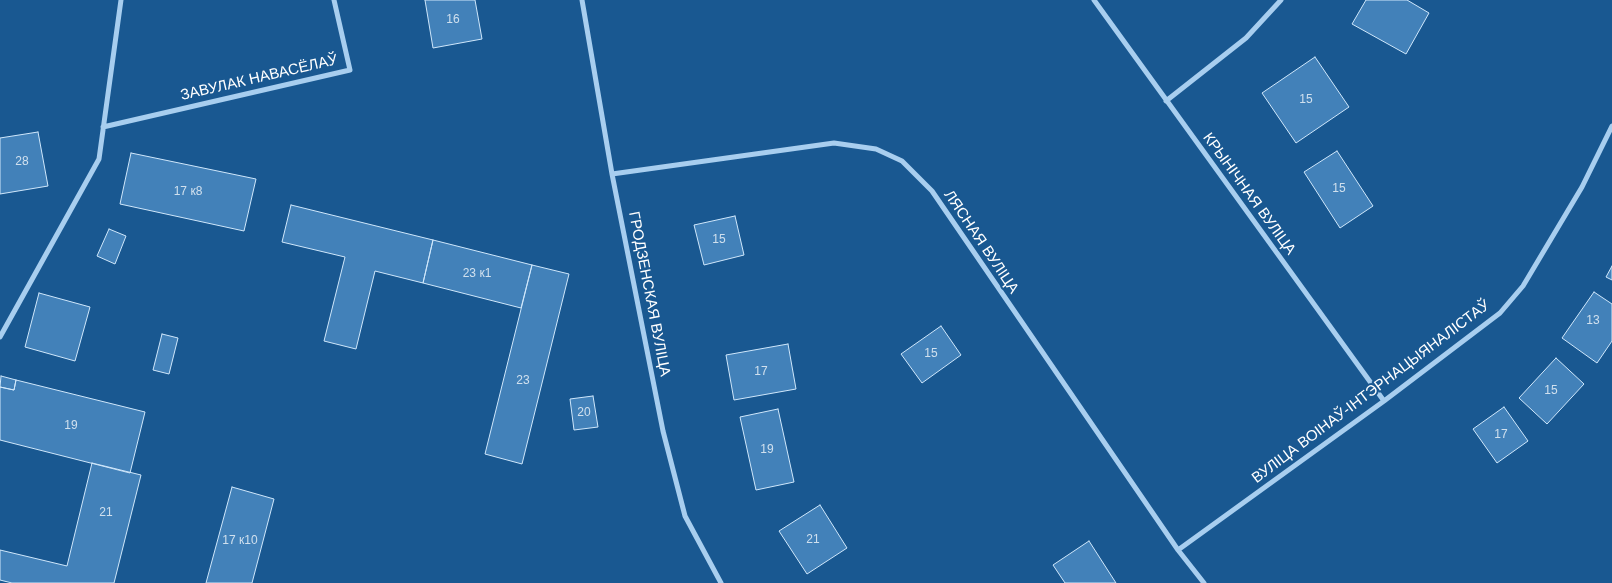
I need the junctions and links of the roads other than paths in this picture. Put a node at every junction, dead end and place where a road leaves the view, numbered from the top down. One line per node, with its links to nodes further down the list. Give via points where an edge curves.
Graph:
1 (121, 0): 7 (street)
2 (334, 0): 7 (street, ЗАВУЛАК НАВАСЁЛАЎ, via 350,70)
3 (582, 0): 9 (street, ГРОДЗЕНСКАЯ ВУЛІЦА)
4 (1094, 0): 6 (street, КРЫНІЧНАЯ ВУЛІЦА)
5 (1282, 0): 6 (street, via 1246,38)
6 (1166, 101): 11 (street, КРЫНІЧНАЯ ВУЛІЦА)
7 (103, 126): 10 (street, via 99,159)
8 (1612, 126): 11 (street, ВУЛІЦА ВОІНАЎ-ІНТЭРНАЦЫЯНАЛІСТАЎ, via 1582,187 1518,292 1487,324)
9 (612, 174): 12 (street, ЛЯСНАЯ ВУЛІЦА, via 834,143 876,149 902,161 932,191); 13 (street, ГРОДЗЕНСКАЯ ВУЛІЦА, via 663,431 686,516)
10 (0, 337)
11 (1384, 401): 12 (street, ВУЛІЦА ВОІНАЎ-ІНТЭРНАЦЫЯНАЛІСТАЎ)
12 (1178, 550): 14 (street, ЛЯСНАЯ ВУЛІЦА)
13 (721, 583)
14 (1204, 583)

